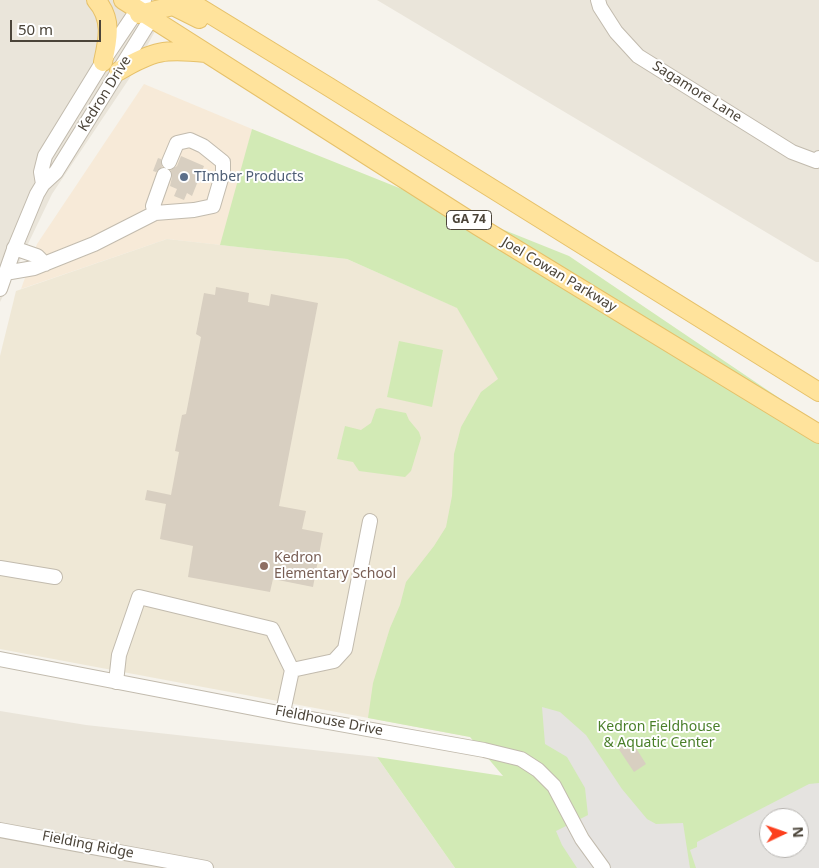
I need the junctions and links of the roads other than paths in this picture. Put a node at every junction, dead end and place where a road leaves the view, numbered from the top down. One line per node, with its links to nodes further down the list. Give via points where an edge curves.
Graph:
1 (96, 0): 7 (main road, via 103,8 109,27)
2 (187, 0): 9 (main road, GA 74)
3 (212, 0): 9 (main road, via 215,6 304,62)
4 (598, 0): 11 (street, Sagamore Lane, via 616,32 638,56 792,152)
5 (145, 8): 6 (main road, Joel Cowan Parkway / GA 74); 7 (street, Kedron Drive); 8 (street, Kedron Drive); 10 (main road, via 172,6 190,14 288,75 316,89)
6 (208, 53): 8 (main road, via 161,51); 19 (main road, Joel Cowan Parkway / GA 74, via 478,226)
7 (103, 62): 12 (street, Kedron Drive, via 45,156 41,172)
8 (119, 71): 12 (street, Kedron Drive, via 56,172)
9 (329, 86): 10 (main road, GA 74)
10 (351, 100): 18 (main road, GA 74)
11 (818, 160)
12 (43, 184): 14 (street, Kedron Drive)
13 (156, 213): 13 (street, via 213,206 223,162 190,140 177,143 153,206); 15 (street)
14 (14, 248): 15 (street, via 37,256); 16 (street, Kedron Drive)
15 (45, 264): 16 (street)
16 (5, 273): 17 (street, Kedron Drive)
17 (0, 289)
18 (819, 392)
19 (819, 434)
20 (370, 521): 24 (street, via 345,649 334,661)
21 (0, 568): 22 (street)
22 (55, 577)
23 (0, 659): 25 (street, Fieldhouse Drive)
24 (292, 670): 25 (street, via 272,629 139,597 119,655); 26 (street)
25 (116, 682): 26 (street, Fieldhouse Drive)
26 (282, 712): 29 (street, Fieldhouse Drive, via 521,759 554,786 582,839)
27 (0, 830): 28 (street, Fielding Ridge)
28 (206, 868)
29 (602, 868)

